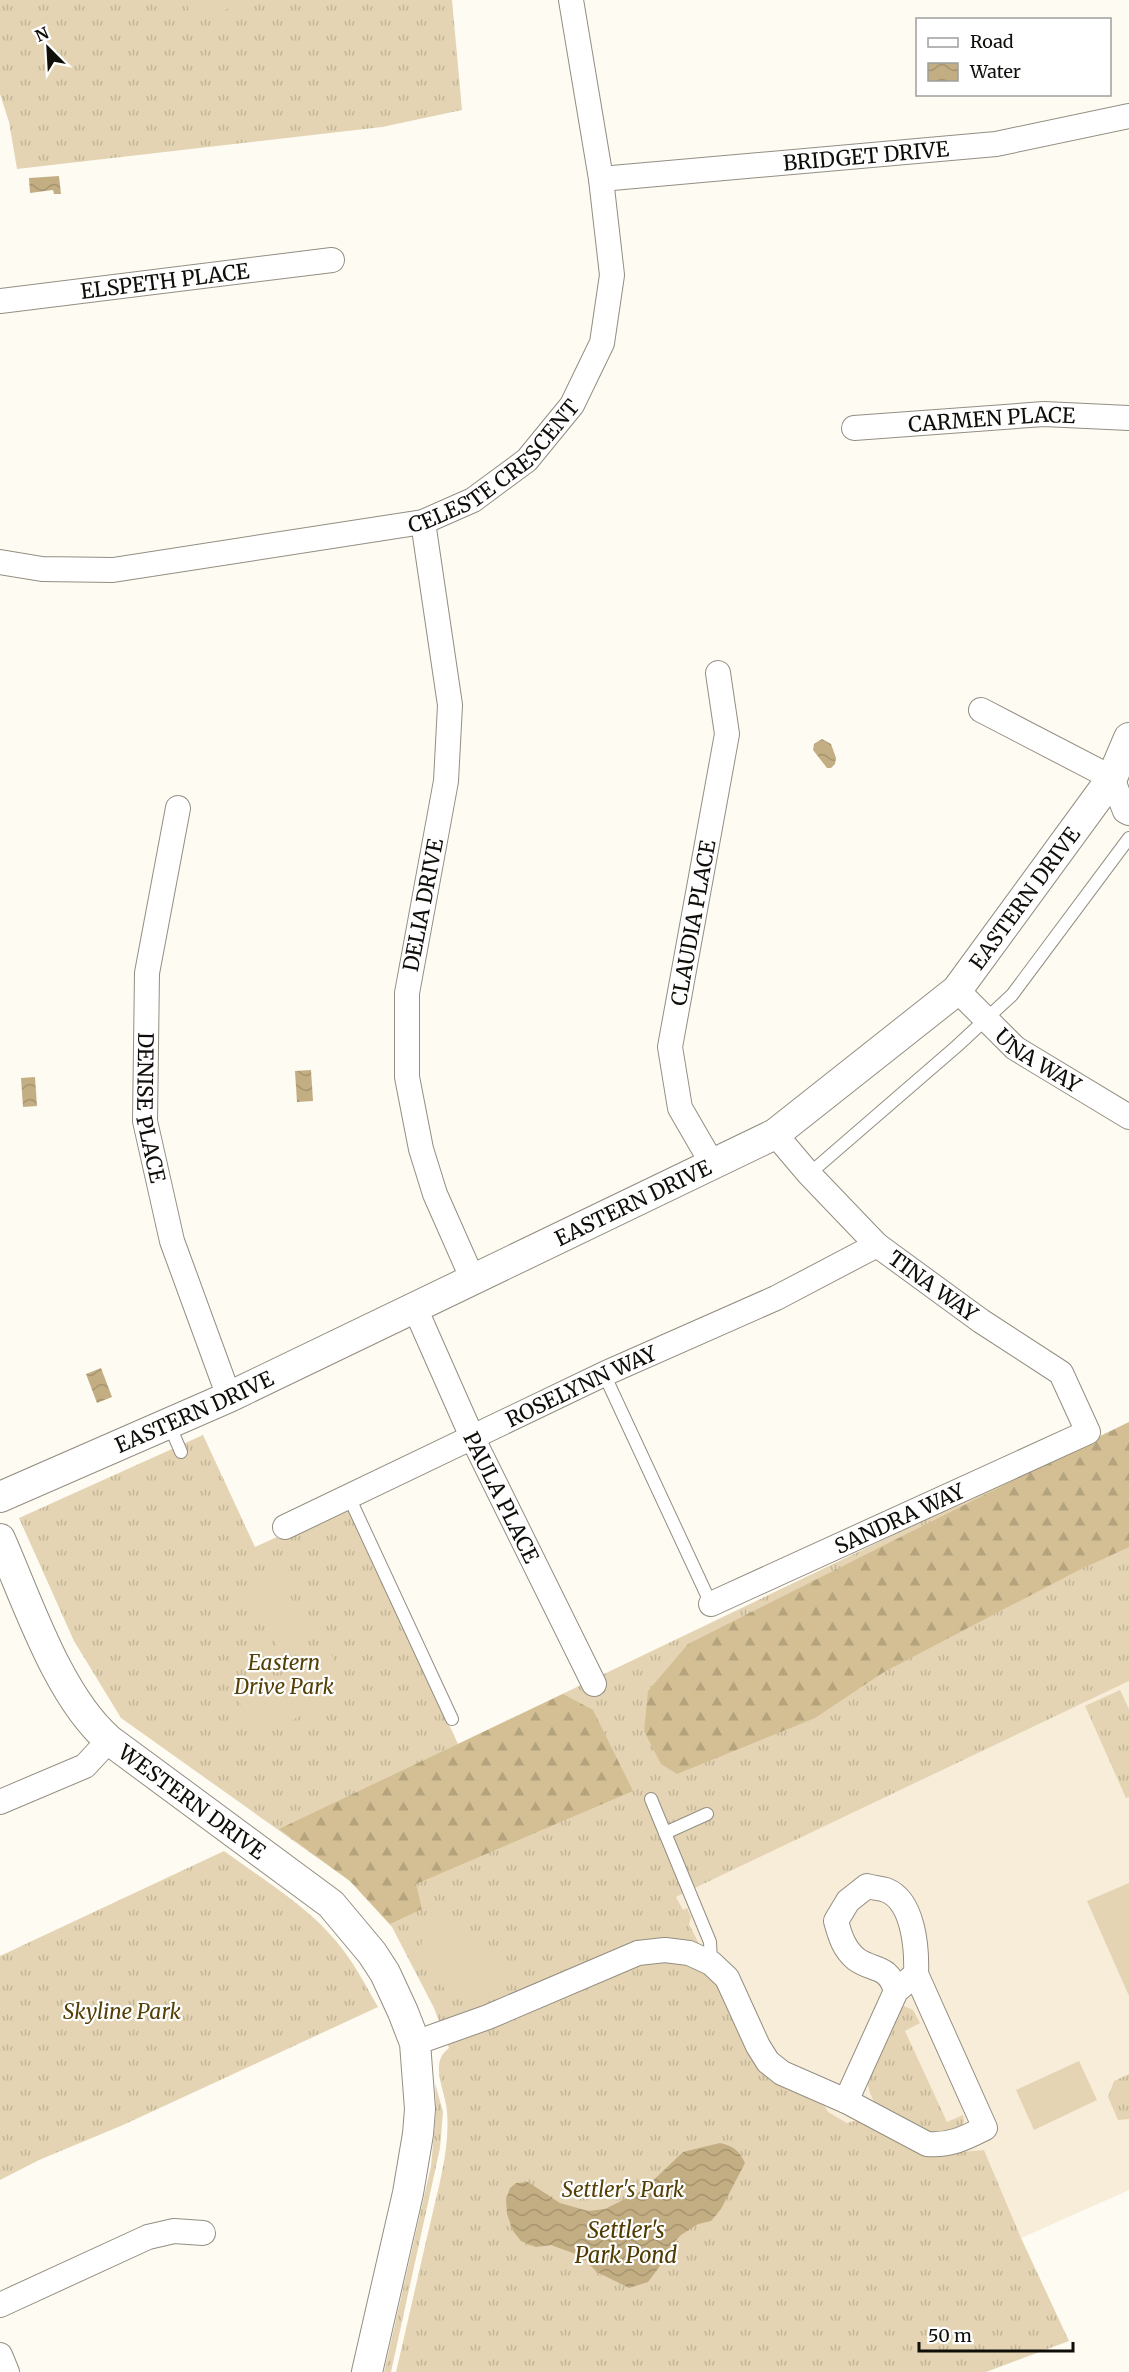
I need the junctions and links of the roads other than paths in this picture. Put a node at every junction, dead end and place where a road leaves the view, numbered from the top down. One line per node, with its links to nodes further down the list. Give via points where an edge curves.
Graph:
1 (571, 0): 3 (street, CELESTE CRESCENT)
2 (1129, 116): 3 (street, BRIDGET DRIVE, via 996,144)
3 (601, 178): 8 (street, CELESTE CRESCENT, via 612,275 602,343 572,405 527,460 473,500)
4 (332, 260): 5 (street, ELSPETH PLACE)
5 (0, 301)
6 (1129, 418): 7 (street, CARMEN PLACE, via 1044,414)
7 (854, 428)
8 (423, 522): 9 (street, CELESTE CRESCENT, via 113,570 42,569); 24 (street, DELIA DRIVE, via 450,705 446,781 407,993 407,1077 421,1149 435,1194)
9 (0, 562)
10 (718, 673): 21 (street, CLAUDIA PLACE, via 727,734 670,1047 680,1108)
11 (981, 710): 13 (street)
12 (1129, 738): 13 (street, EASTERN DRIVE)
13 (1112, 778): 15 (street); 17 (street, EASTERN DRIVE)
14 (178, 808): 27 (street, DENISE PLACE, via 147,973 145,1121 172,1241)
15 (1129, 813)
16 (1129, 838): 18 (lane, via 1012,995)
17 (957, 990): 18 (street, UNA WAY); 20 (street, EASTERN DRIVE)
18 (987, 1020): 19 (street, UNA WAY, via 1015,1048); 22 (lane)
19 (1129, 1117)
20 (775, 1134): 21 (street, EASTERN DRIVE); 22 (street, TINA WAY)
21 (712, 1166): 24 (street, EASTERN DRIVE)
22 (809, 1174): 23 (street, TINA WAY)
23 (877, 1245): 26 (street, ROSELYNN WAY, via 776,1298); 29 (street, TINA WAY, via 1061,1373)
24 (473, 1280): 25 (street, EASTERN DRIVE)
25 (415, 1308): 27 (street, EASTERN DRIVE); 30 (street, PAULA PLACE)
26 (604, 1374): 30 (street, ROSELYNN WAY); 36 (lane)
27 (229, 1397): 28 (street, EASTERN DRIVE)
28 (169, 1424): 31 (lane); 32 (street, EASTERN DRIVE)
29 (1088, 1432): 36 (street, SANDRA WAY)
30 (472, 1437): 33 (street, ROSELYNN WAY); 37 (street, PAULA PLACE)
31 (181, 1452)
32 (0, 1497)
33 (349, 1497): 34 (street, ROSELYNN WAY); 38 (lane)
34 (285, 1527)
35 (0, 1539): 39 (street, WESTERN DRIVE, via 69,1693)
36 (711, 1604)
37 (594, 1684)
38 (452, 1719)
39 (109, 1740): 41 (street, via 85,1766); 49 (street, WESTERN DRIVE, via 331,1904 385,1973)
40 (651, 1799): 43 (lane)
41 (0, 1802)
42 (707, 1814): 43 (lane)
43 (665, 1833): 44 (lane)
44 (675, 1857): 45 (lane); 46 (lane, via 710,1942)
45 (663, 1862)
46 (711, 1963): 49 (street, via 689,1953 638,1953 488,2017); 50 (street, via 727,1978 768,2062 782,2073)
47 (916, 1974): 48 (street); 48 (street, via 917,1950 902,1905 888,1891 867,1886 848,1901 836,1921 842,1942 857,1960 892,1979); 50 (street, via 985,2128 956,2142 927,2144)
48 (896, 1991): 50 (street)
49 (415, 2043): 55 (street, WESTERN DRIVE, via 418,2134)
50 (846, 2101)
51 (202, 2233): 52 (street, via 174,2231 148,2236)
52 (0, 2305)
53 (0, 2355): 54 (street)
54 (7, 2372)
55 (367, 2372)

